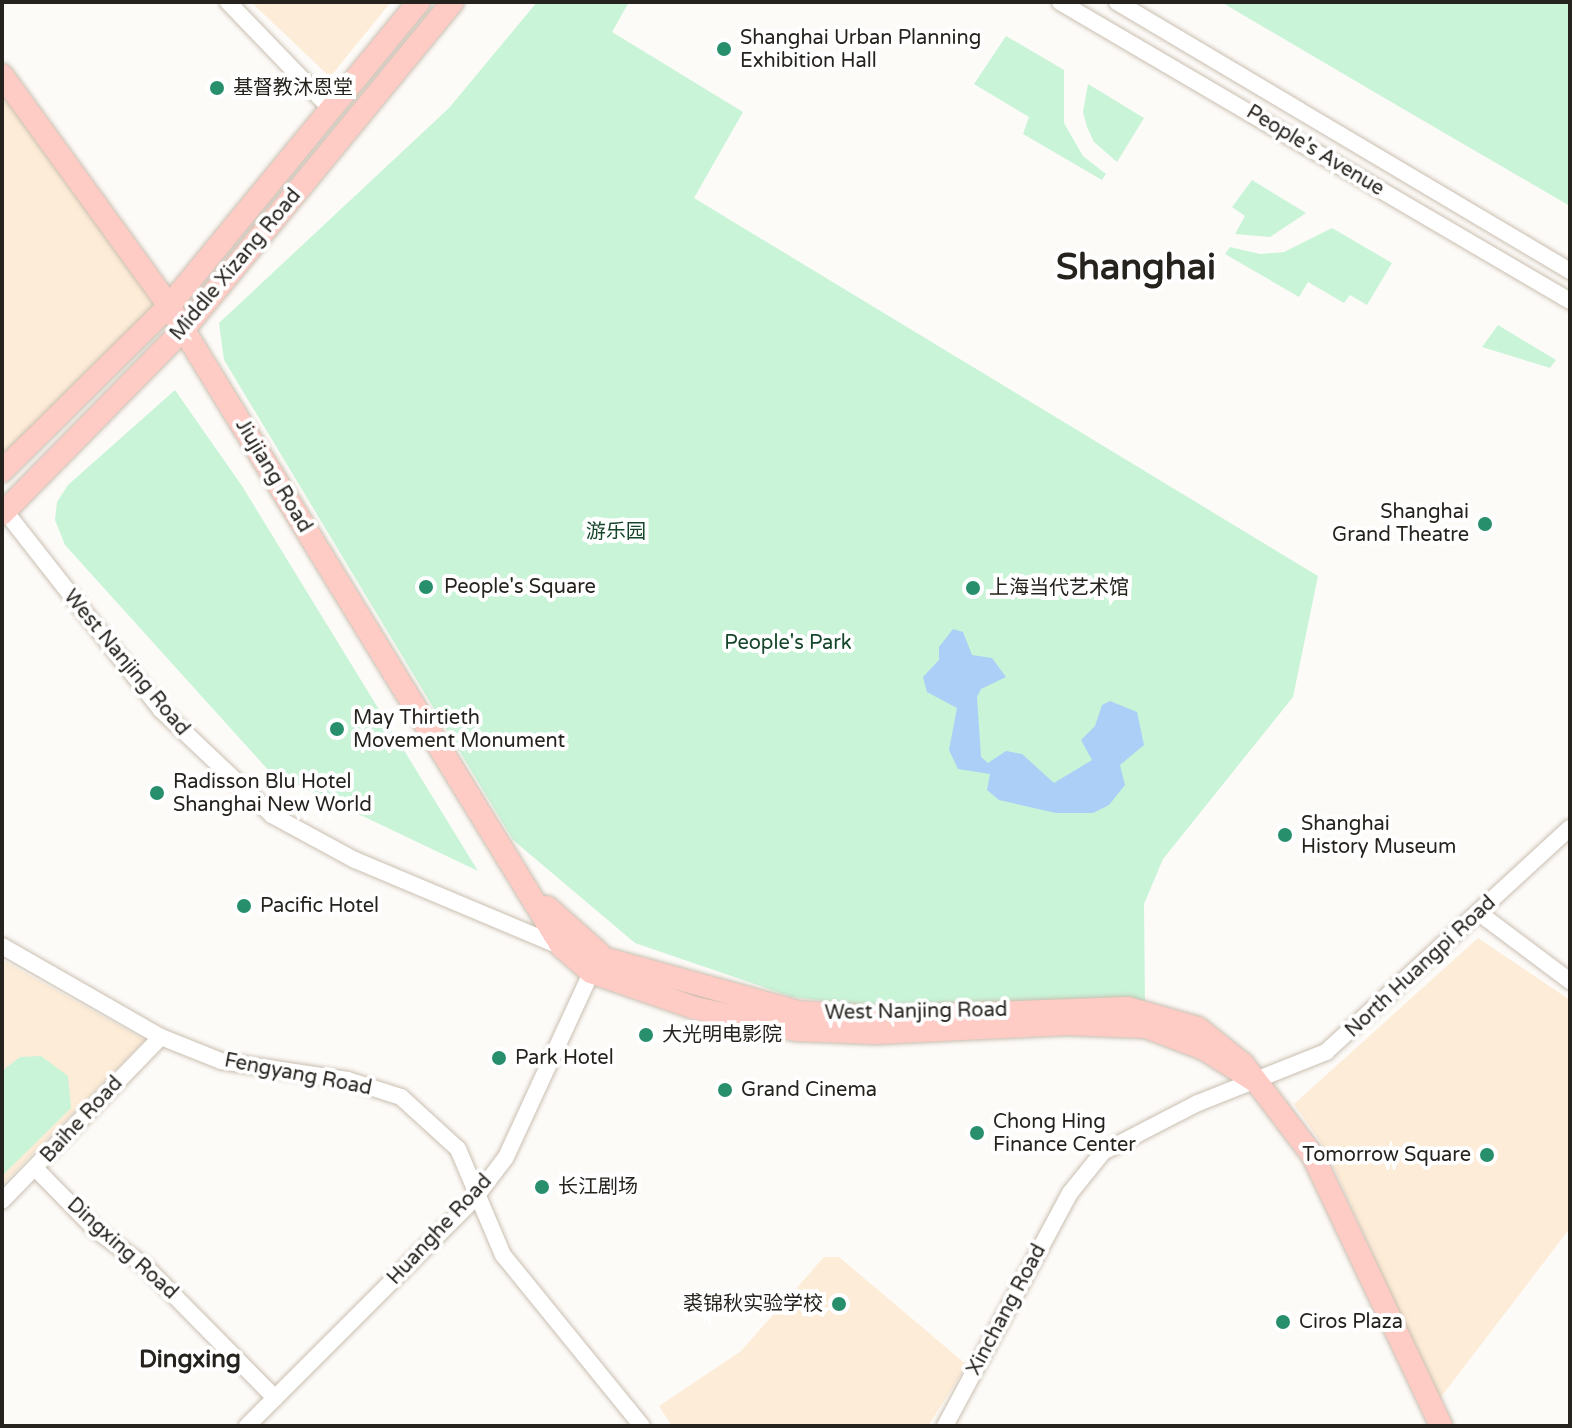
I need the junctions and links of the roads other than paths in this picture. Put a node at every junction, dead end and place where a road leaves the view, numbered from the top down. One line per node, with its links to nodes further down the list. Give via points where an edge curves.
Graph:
1 (228, 2): 7 (street)
2 (419, 2): 7 (main road, Middle Xizang Road)
3 (453, 2): 11 (main road, Middle Xizang Road)
4 (1060, 2): 9 (street, People's Avenue)
5 (1117, 2): 8 (street, People's Avenue)
6 (2, 75): 10 (main road, Jiujiang Road)
7 (331, 109): 10 (main road, Middle Xizang Road)
8 (1570, 271)
9 (1570, 301)
10 (169, 306): 11 (main road, Jiujiang Road); 12 (main road, Middle Xizang Road)
11 (184, 329): 13 (main road, Middle Xizang Road); 15 (main road, Jiujiang Road)
12 (2, 471)
13 (3, 513): 18 (street, West Nanjing Road, via 161,710 272,815 355,860)
14 (1570, 828): 16 (street, North Huangpi Road)
15 (527, 888): 18 (main road, Jiujiang Road); 19 (main road, Jiujiang Road)
16 (1479, 913): 20 (street); 22 (street, North Huangpi Road, via 1341,1042)
17 (2, 946): 21 (street, Fengyang Road)
18 (562, 947): 19 (main road, West Nanjing Road)
19 (596, 963): 22 (main road, West Nanjing Road, via 695,1008 797,1030 1146,1027 1214,1054); 25 (street, Huanghe Road, via 506,1157)
20 (1570, 981)
21 (161, 1037): 23 (street, Baihe Road); 25 (street, Fengyang Road, via 221,1061 348,1080 401,1097 458,1149)
22 (1255, 1081): 24 (street, North Huangpi Road, via 1119,1141 1103,1152); 31 (main road, West Nanjing Road, via 1313,1156)
23 (36, 1169): 26 (street, Baihe Road); 27 (street, Dingxing Road, via 96,1230 146,1267)
24 (1070, 1193): 30 (street, Xinchang Road)
25 (475, 1198): 27 (street, Huanghe Road); 29 (street, Fengyang Road, via 503,1255)
26 (2, 1201)
27 (275, 1398): 28 (street, Huanghe Road)
28 (247, 1426)
29 (642, 1426)
30 (945, 1426)
31 (1441, 1426)

